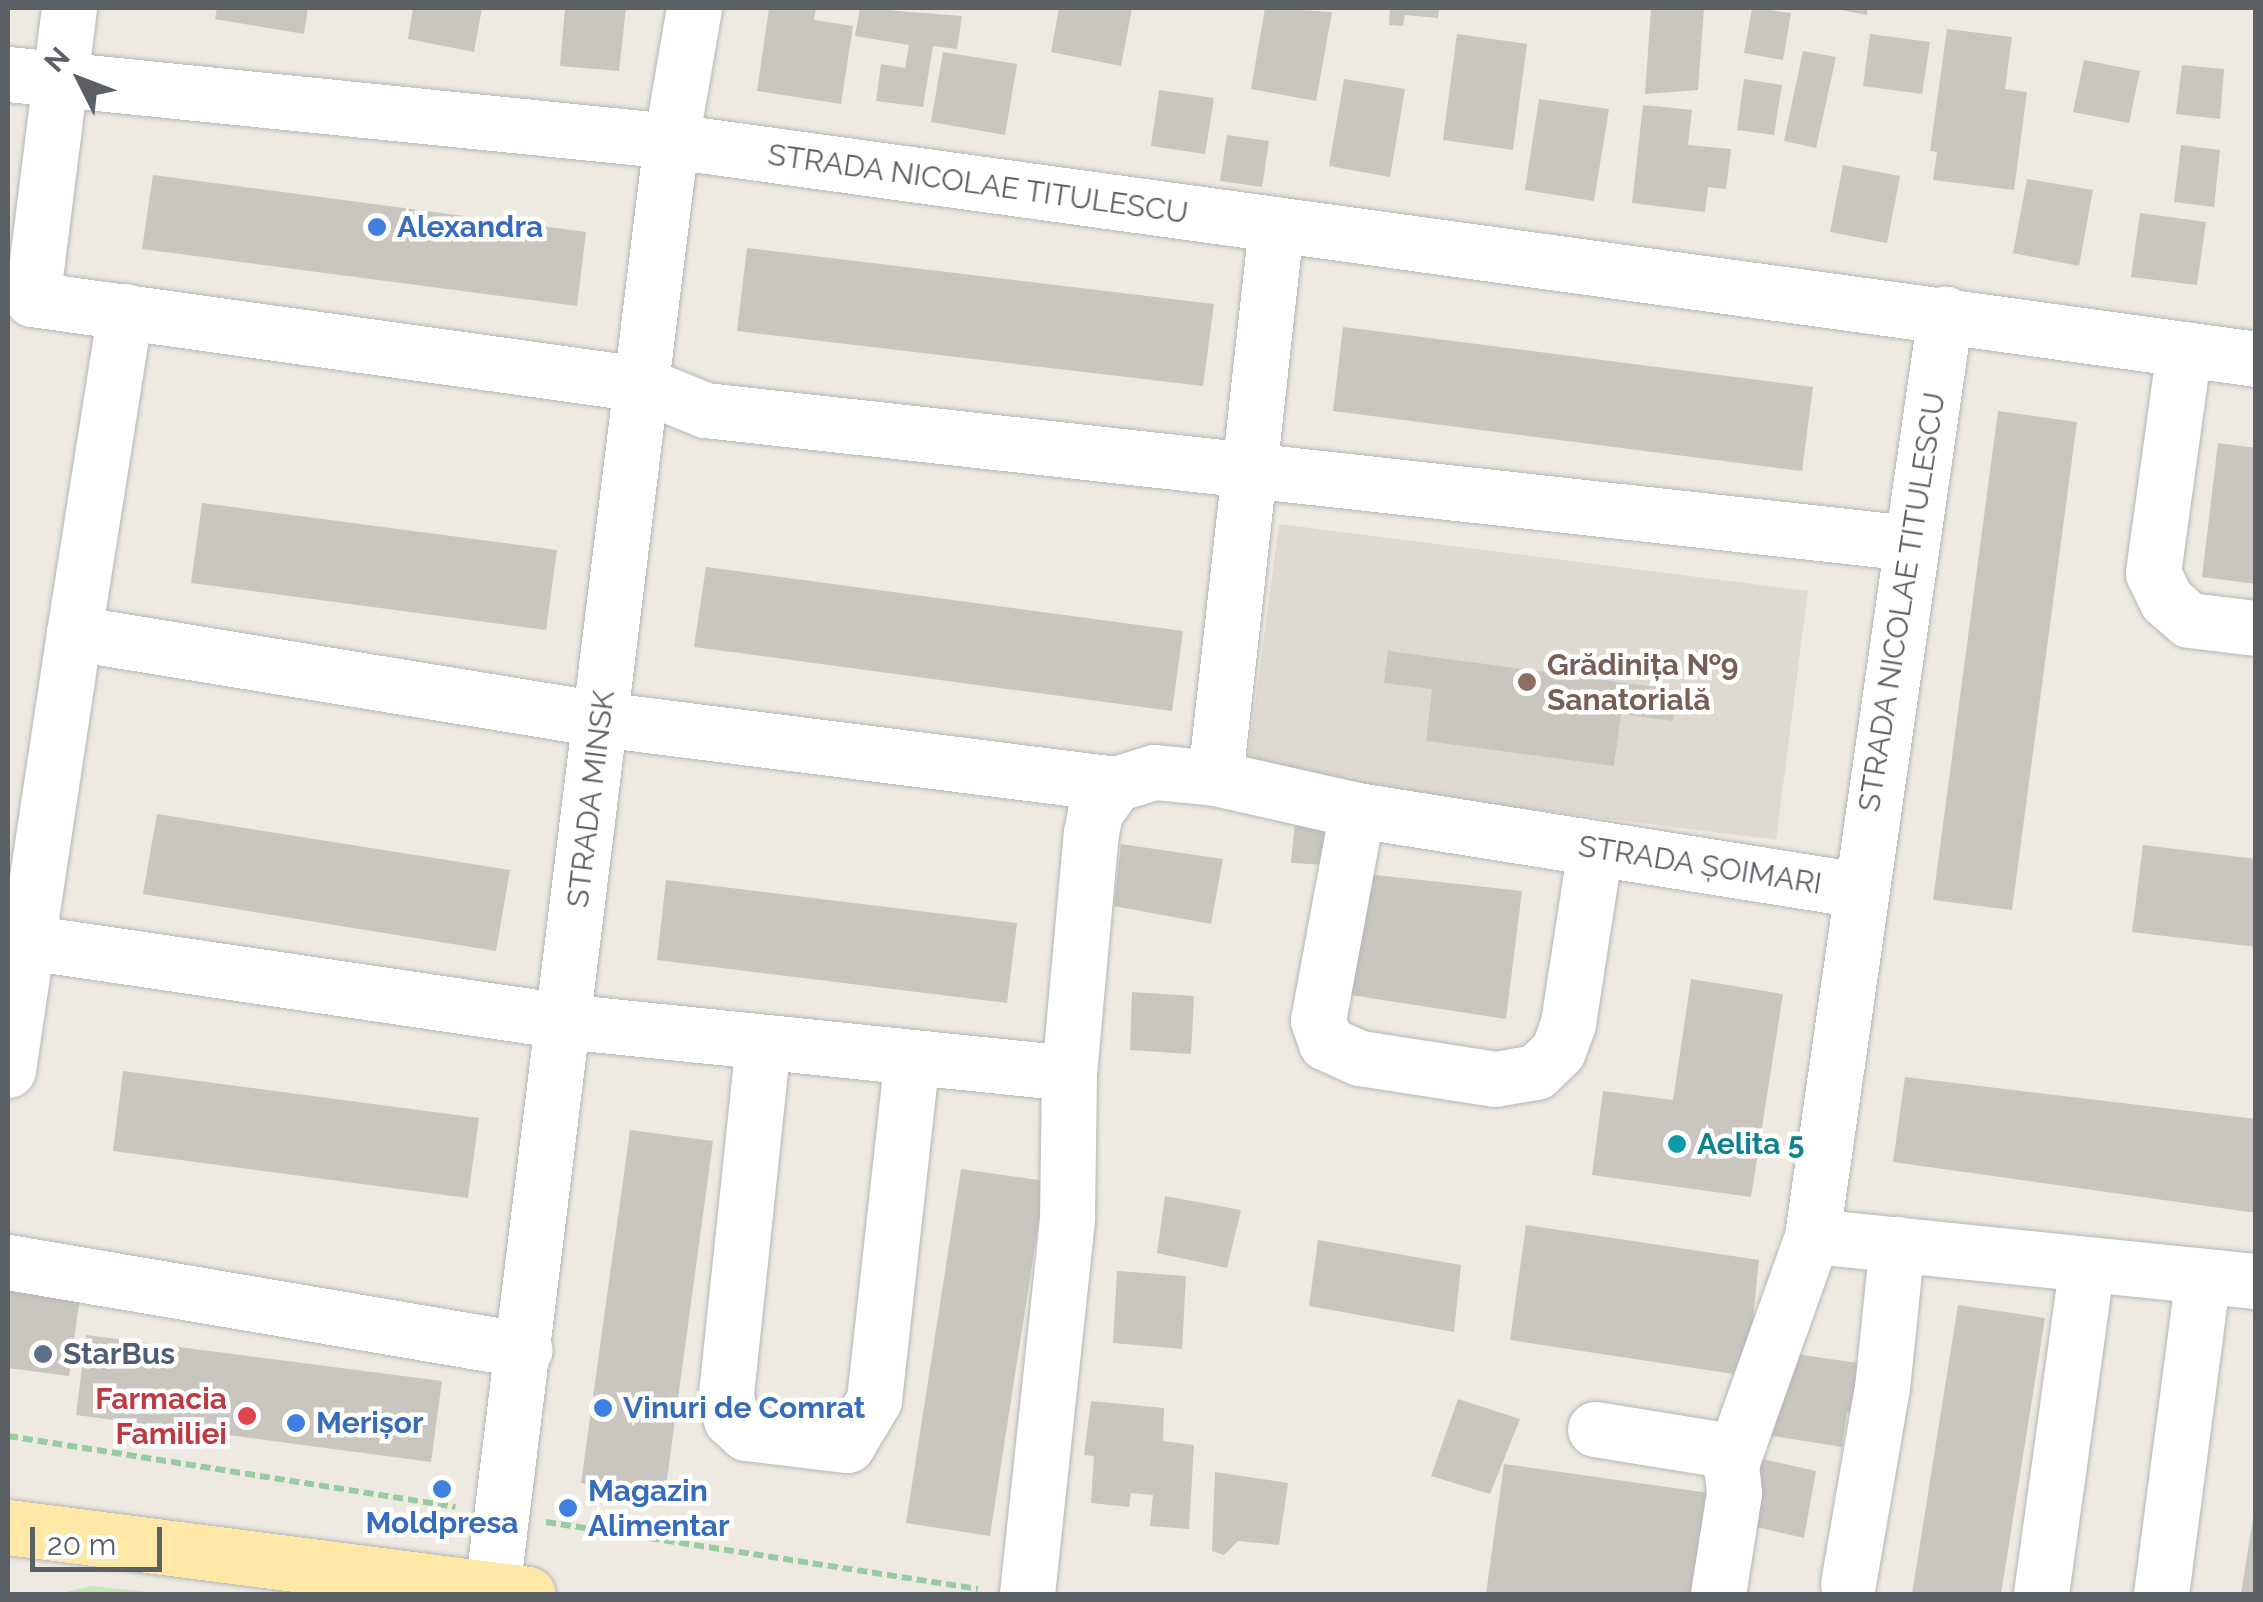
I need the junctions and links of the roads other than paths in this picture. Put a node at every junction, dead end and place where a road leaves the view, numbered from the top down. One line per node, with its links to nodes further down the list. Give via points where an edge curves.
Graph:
1 (69, 8): 4 (street)
2 (694, 8): 5 (street, STRADA MINSK)
3 (8, 74): 4 (street, STRADA NICOLAE TITULESCU)
4 (62, 80): 5 (street, STRADA NICOLAE TITULESCU); 7 (street)
5 (671, 142): 6 (street, STRADA NICOLAE TITULESCU); 12 (street, STRADA MINSK)
6 (1276, 226): 9 (street, STRADA NICOLAE TITULESCU); 13 (street)
7 (22, 268): 8 (street, via 32,298)
8 (125, 311): 12 (street); 16 (street)
9 (1945, 314): 10 (street, STRADA NICOLAE TITULESCU); 14 (street, STRADA NICOLAE TITULESCU)
10 (2184, 349): 11 (street, STRADA NICOLAE TITULESCU); 15 (street, via 2153,573 2166,600 2189,620)
11 (2256, 360)
12 (642, 384): 13 (street, via 705,410); 17 (street, STRADA MINSK)
13 (1250, 470): 14 (street); 18 (street)
14 (1909, 543): 22 (street, STRADA NICOLAE TITULESCU)
15 (2256, 628)
16 (74, 634): 17 (street); 23 (street)
17 (600, 719): 19 (street); 24 (street, STRADA MINSK)
18 (1215, 778): 19 (street, STRADA ȘOIMARI, via 1154,772); 20 (street, STRADA ȘOIMARI)
19 (1115, 784): 28 (street, via 1096,812 1091,834)
20 (1356, 810): 21 (street, STRADA ȘOIMARI); 21 (street, via 1318,1020 1326,1043 1360,1058 1495,1079 1536,1072 1558,1051 1568,1022)
21 (1595, 848): 22 (street, STRADA ȘOIMARI)
22 (1859, 890): 29 (street, STRADA ȘOIMARI)
23 (26, 942): 24 (street); 27 (street)
24 (563, 1022): 25 (street); 34 (street, STRADA MINSK)
25 (763, 1042): 26 (street); 26 (street, via 726,1396 731,1418 746,1433 847,1446 874,1400)
26 (912, 1058): 28 (street)
27 (8, 1070)
28 (1069, 1074): 42 (street, via 1067,1218)
29 (1812, 1236): 30 (street); 36 (street, STRADA ȘOIMARI)
30 (1898, 1244): 32 (street); 40 (street, via 1882,1388)
31 (8, 1262): 34 (street)
32 (2088, 1264): 33 (street); 44 (street)
33 (2229, 1278): 45 (street)
34 (525, 1350): 41 (street, STRADA MINSK, via 502,1515)
35 (1595, 1428): 36 (street, via 1718,1449)
36 (1731, 1464): 43 (street, STRADA ȘOIMARI, via 1734,1493)
37 (8, 1527): 38 (main road)
38 (72, 1538): 39 (main road); 41 (main road)
39 (8, 1561)
40 (1848, 1584)
41 (510, 1592)
42 (1011, 1593)
43 (1718, 1594)
44 (2041, 1594)
45 (2162, 1594)

